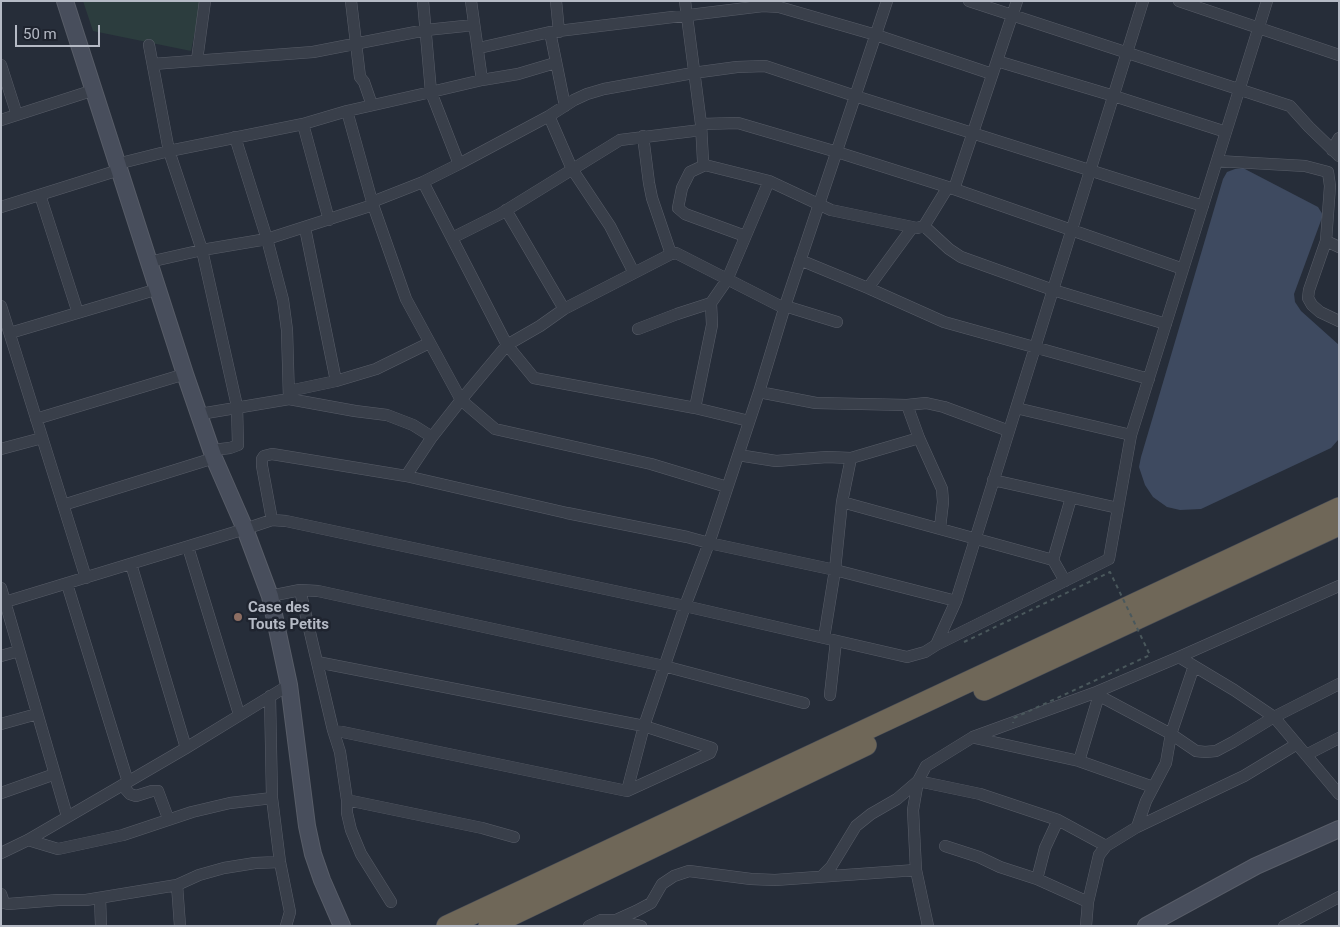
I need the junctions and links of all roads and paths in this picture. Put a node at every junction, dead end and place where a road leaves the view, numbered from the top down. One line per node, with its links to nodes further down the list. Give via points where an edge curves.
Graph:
1 (65, 1): 34 (street)
2 (205, 1): 26 (street)
3 (351, 1): 21 (street)
4 (423, 1): 18 (street)
5 (470, 1): 16 (street)
6 (556, 1): 19 (street)
7 (685, 1): 15 (street)
8 (888, 1): 20 (street)
9 (969, 1): 14 (street)
10 (1017, 1): 14 (street)
11 (1143, 1): 24 (street)
12 (1179, 1): 17 (street)
13 (1267, 1): 17 (street)
14 (1012, 16): 24 (street); 27 (street)
15 (687, 17): 19 (street); 20 (street, via 763,6 779,7); 31 (street)
16 (474, 25): 18 (street); 23 (street)
17 (1259, 28): 25 (street); 35 (street)
18 (426, 30): 21 (street); 36 (street)
19 (555, 32): 23 (street); 28 (street)
20 (876, 35): 32 (street); 37 (street)
21 (355, 44): 26 (street, via 313,52); 39 (street, via 360,77)
22 (149, 45): 29 (street)
23 (479, 48): 33 (street)
24 (1127, 52): 35 (street); 38 (street)
25 (1339, 55)
26 (197, 60): 29 (street)
27 (997, 60): 32 (street); 38 (street)
28 (555, 63): 33 (street); 40 (street)
29 (153, 64): 52 (street)
30 (1, 65): 42 (street)
31 (693, 73): 37 (street, via 764,66); 40 (street, via 604,89); 46 (street)
32 (992, 74): 48 (street)
33 (482, 80): 36 (street)
34 (94, 90): 42 (street); 59 (street)
35 (1239, 90): 47 (street); 54 (street, via 1290,106)
36 (431, 92): 39 (street); 57 (street)
37 (855, 96): 48 (street); 53 (street)
38 (1114, 96): 47 (street); 61 (street)
39 (372, 105): 41 (street)
40 (565, 106): 43 (street)
41 (347, 112): 45 (street); 67 (street)
42 (17, 115): 44 (street)
43 (549, 116): 57 (street); 60 (street)
44 (1, 120)
45 (303, 124): 50 (street); 72 (street)
46 (701, 127): 49 (street); 53 (street, via 738,124); 58 (street)
47 (1226, 132): 56 (street)
48 (973, 133): 61 (street); 65 (street)
49 (643, 136): 60 (street, via 620,140); 83 (street, via 652,198)
50 (235, 137): 52 (street); 79 (street)
51 (1339, 138): 54 (street)
52 (170, 151): 59 (street); 82 (street)
53 (837, 152): 65 (street); 68 (street)
54 (1335, 153)
55 (1339, 160): 62 (street)
56 (1217, 161): 62 (street, via 1305,166); 69 (street)
57 (459, 164): 64 (street)
58 (705, 165): 63 (street); 77 (street, via 690,172 682,188 678,208 685,214)
59 (118, 167): 66 (street); 85 (street)
60 (572, 169): 71 (street); 87 (street, via 610,226)
61 (1090, 171): 69 (street); 76 (street)
62 (1328, 172): 80 (street)
63 (769, 181): 68 (street); 77 (street)
64 (422, 182): 67 (street); 78 (street)
65 (951, 188): 73 (street); 76 (street)
66 (40, 195): 70 (street); 96 (street)
67 (372, 203): 72 (street); 102 (street, via 406,298)
68 (819, 205): 75 (street); 84 (street)
69 (1203, 206): 86 (street)
70 (1, 207)
71 (506, 210): 78 (street); 95 (street)
72 (329, 220): 74 (street)
73 (924, 226): 75 (street); 91 (street, via 961,257)
74 (305, 228): 79 (street); 107 (street)
75 (912, 228): 89 (street)
76 (1072, 230): 86 (street); 91 (street)
77 (745, 236): 88 (street)
78 (452, 238): 103 (street)
79 (267, 239): 82 (street); 109 (street, via 283,300)
80 (1326, 241): 81 (street); 97 (street, via 1308,298 1320,312)
81 (1339, 247)
82 (202, 250): 85 (street); 112 (street)
83 (671, 254): 87 (street); 88 (street, via 676,253)
84 (800, 260): 89 (street); 94 (street)
85 (149, 262): 90 (street)
86 (1183, 269): 99 (street)
87 (634, 273): 95 (street)
88 (727, 280): 92 (street); 94 (street)
89 (868, 288): 104 (street, via 944,322)
90 (158, 289): 96 (street); 105 (street)
91 (1053, 290): 99 (street); 104 (street)
92 (711, 303): 100 (street); 113 (street, via 712,325)
93 (1, 306): 101 (street)
94 (785, 306): 98 (street); 108 (street)
95 (564, 309): 103 (street)
96 (78, 313): 101 (street)
97 (1339, 321)
98 (837, 322)
99 (1166, 324): 106 (street)
100 (638, 329)
101 (10, 333): 116 (street)
102 (429, 343): 107 (street, via 376,370); 110 (street)
103 (507, 345): 110 (street); 113 (street, via 534,378)
104 (1034, 348): 106 (street); 114 (street)
105 (185, 374): 115 (street); 116 (street)
106 (1149, 379): 119 (street)
107 (336, 381): 109 (street)
108 (759, 392): 111 (street, via 816,403); 117 (street)
109 (289, 395): 112 (street); 121 (street, via 355,411 387,414 413,425)
110 (461, 400): 121 (street); 129 (street, via 495,429 651,464)
111 (907, 405): 118 (street, via 926,403 944,407); 122 (street)
112 (237, 406): 115 (street); 124 (street, via 238,445)
113 (695, 408): 117 (street)
114 (1016, 408): 118 (street); 119 (street)
115 (200, 414): 124 (street)
116 (36, 419): 120 (street)
117 (748, 421): 125 (street)
118 (1009, 431): 128 (street)
119 (1131, 435): 133 (street)
120 (42, 438): 123 (street); 132 (street)
121 (432, 438): 127 (street)
122 (919, 438): 126 (street); 137 (street, via 942,489)
123 (1, 449)
124 (213, 454): 132 (street); 138 (street)
125 (738, 455): 126 (street, via 776,461); 129 (street)
126 (851, 458): 131 (street)
127 (406, 476): 135 (street, via 267,455 262,459 262,466); 140 (street)
128 (993, 480): 130 (street); 139 (street)
129 (728, 487): 140 (street)
130 (1071, 498): 133 (street); 142 (street)
131 (842, 502): 137 (street); 144 (street)
132 (64, 505): 145 (street)
133 (1118, 508): 146 (street, via 1110,559)
134 (1339, 508): 219 (highway)
135 (272, 520): 138 (street); 154 (street)
136 (1339, 525): 220 (highway)
137 (940, 528): 139 (street)
138 (245, 530): 141 (street); 151 (street)
139 (975, 538): 142 (street); 152 (street)
140 (708, 543): 144 (street); 154 (street)
141 (188, 547): 143 (street); 172 (street)
142 (1053, 560): 146 (street)
143 (131, 564): 145 (street); 182 (street)
144 (835, 570): 152 (street); 155 (street)
145 (86, 578): 147 (street)
146 (1064, 582): 158 (street)
147 (67, 584): 153 (street); 187 (street)
148 (1339, 586): 161 (street)
149 (1, 588): 153 (street)
150 (300, 590): 151 (street); 162 (street); 163 (street, via 318,591)
151 (270, 596): 166 (street)
152 (956, 601): 158 (street)
153 (5, 602): 159 (street)
154 (685, 606): 155 (street); 163 (street)
155 (824, 638): 156 (street)
156 (836, 641): 158 (street, via 907,657); 168 (street)
157 (964, 642): 174 (path, bridge, via 1110,572 1150,655 1014,718)
158 (936, 645)
159 (20, 651): 160 (street); 171 (street)
160 (1, 656)
161 (1179, 657): 164 (street); 167 (street)
162 (316, 662): 176 (street); 177 (street)
163 (664, 666): 170 (street); 176 (street)
164 (1194, 666): 173 (street); 178 (street)
165 (1339, 684): 173 (street)
166 (289, 685): 169 (street); 218 (street, via 313,854)
167 (1096, 694): 174 (street); 178 (street); 184 (street)
168 (830, 695)
169 (270, 696): 172 (street); 192 (street)
170 (804, 703)
171 (37, 714): 175 (street); 185 (street)
172 (240, 714): 182 (street)
173 (1274, 718): 178 (street, via 1211,752 1196,751); 181 (street)
174 (1013, 723): 179 (street)
175 (1, 724)
176 (644, 726): 189 (street); 189 (street, via 712,748 712,751)
177 (333, 730): 189 (street); 193 (street)
178 (1171, 734): 188 (street, via 1166,763)
179 (973, 738): 184 (street); 186 (street, via 926,766)
180 (1339, 738): 183 (street)
181 (1297, 744): 183 (street); 197 (street, via 1244,776)
182 (186, 748): 187 (street)
183 (1306, 755): 191 (street)
184 (1079, 761): 188 (street)
185 (55, 774): 190 (street); 194 (street)
186 (918, 781): 196 (street, via 980,794); 205 (street, via 913,810); 206 (street, via 856,826)
187 (125, 784): 194 (street); 195 (street, via 130,794 136,796 158,792)
188 (1154, 786): 197 (street)
189 (627, 790)
190 (1, 793)
191 (1339, 794)
192 (272, 798): 195 (street, via 230,803); 204 (street)
193 (348, 800): 199 (street); 212 (street, via 351,830 361,854)
194 (67, 816): 200 (street)
195 (168, 818): 200 (street, via 123,835 58,849)
196 (1058, 820): 202 (street); 207 (street, via 1045,848)
197 (1137, 827): 202 (street)
198 (1339, 829): 225 (street, via 1256,866)
199 (514, 837)
200 (28, 840): 203 (street)
201 (945, 846): 207 (street)
202 (1106, 846): 213 (street, via 1099,855)
203 (1, 853)
204 (280, 862): 208 (street, via 224,868); 217 (street, via 290,912)
205 (916, 870): 206 (street); 223 (street)
206 (822, 876): 214 (street, via 751,879 689,871 662,884 651,903)
207 (1037, 880): 213 (street)
208 (177, 885): 211 (street); 216 (street)
209 (1, 894): 211 (street, via 8,904)
210 (1339, 897): 226 (street)
211 (100, 898): 215 (street)
212 (391, 902)
213 (1088, 902): 224 (street)
214 (616, 920): 221 (street, via 601,920); 222 (street)
215 (101, 926)
216 (180, 926)
217 (286, 926)
218 (342, 926)
219 (446, 926)
220 (490, 926)
221 (589, 926)
222 (641, 926)
223 (928, 926)
224 (1086, 926)
225 (1146, 926)
226 (1284, 926)

